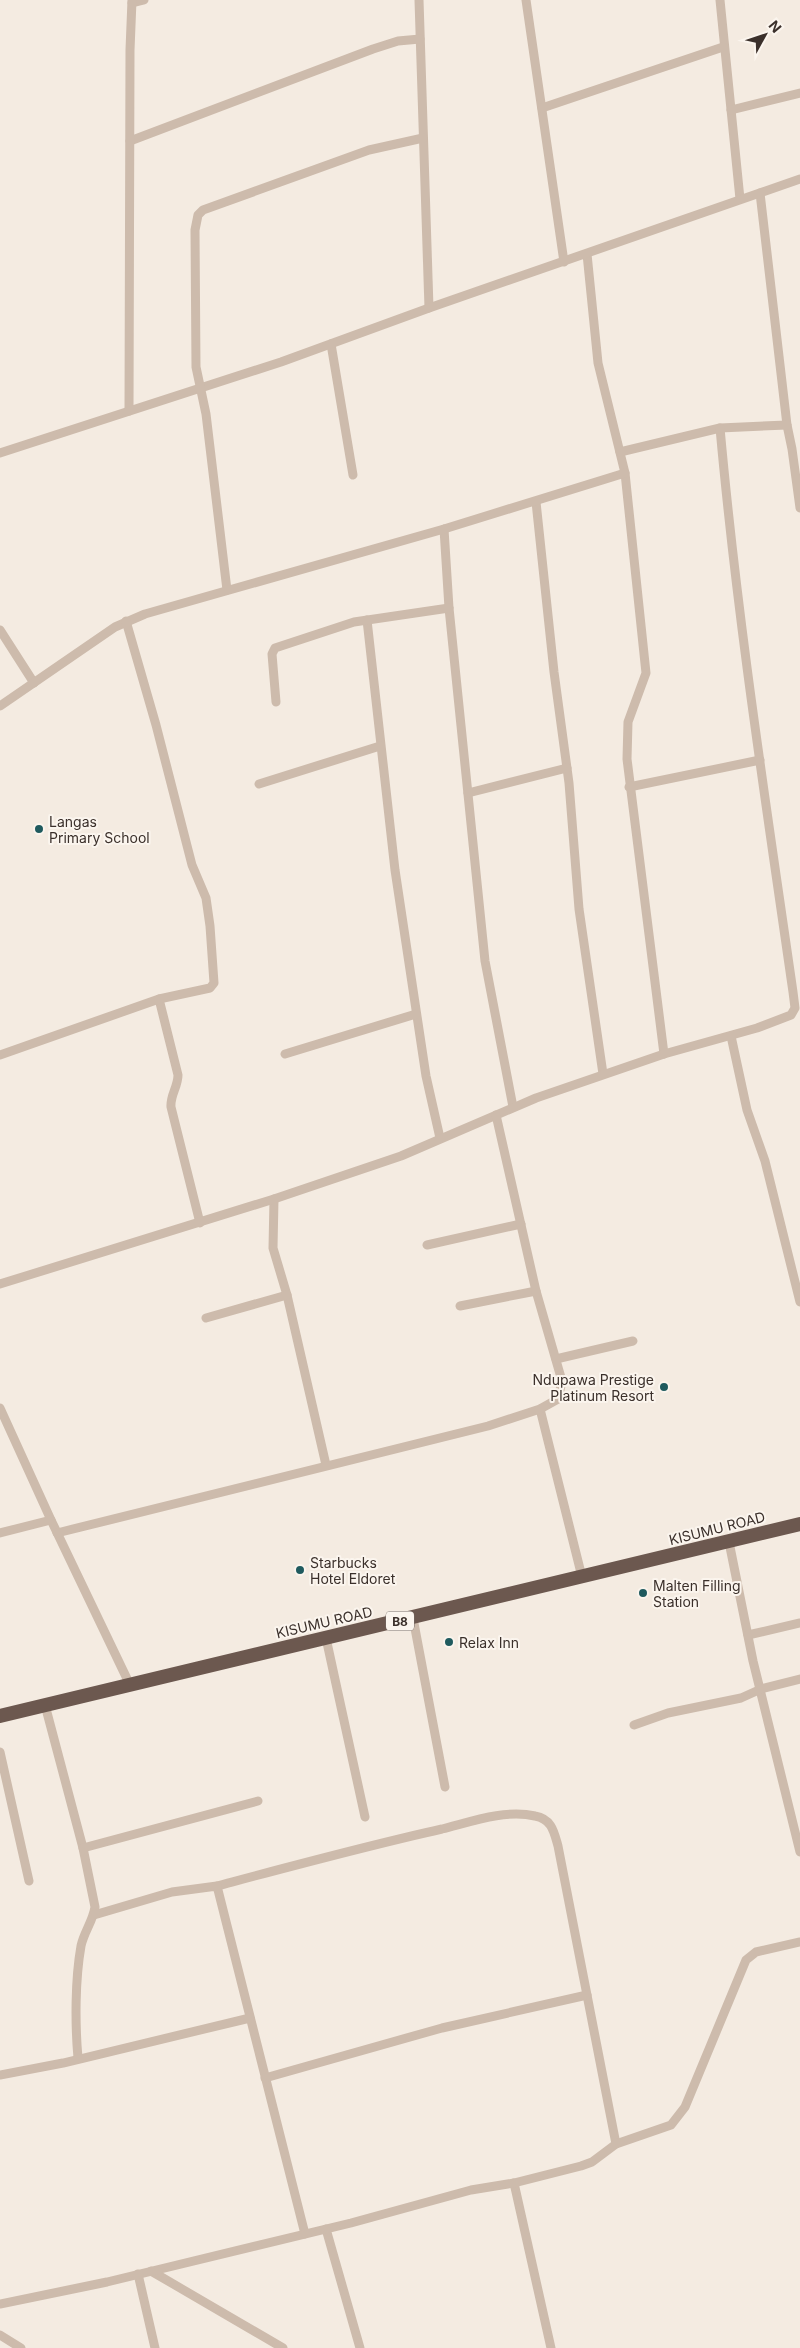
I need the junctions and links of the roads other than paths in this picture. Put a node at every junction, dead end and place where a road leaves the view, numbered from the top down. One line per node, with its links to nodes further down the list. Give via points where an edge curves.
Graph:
1 (144, 0): 5 (street)
2 (419, 0): 6 (street)
3 (526, 0): 9 (street)
4 (720, 0): 7 (street)
5 (132, 2): 12 (street)
6 (420, 39): 11 (street); 12 (street, via 398,41 373,49)
7 (723, 47): 9 (street); 10 (street)
8 (800, 93): 10 (street)
9 (542, 108): 17 (street)
10 (731, 110): 15 (street)
11 (423, 138): 18 (street); 20 (street, via 369,150 203,210 198,215 195,230 196,352)
12 (130, 141): 21 (street)
13 (800, 179): 14 (street)
14 (760, 193): 15 (street); 22 (street)
15 (740, 199): 16 (street)
16 (587, 254): 17 (street); 25 (street, via 598,363)
17 (564, 262): 18 (street)
18 (429, 308): 19 (street)
19 (331, 344): 20 (street); 28 (street)
20 (200, 390): 21 (street); 32 (street, via 206,414)
21 (129, 411): 26 (street)
22 (786, 425): 23 (street); 24 (street)
23 (720, 428): 25 (street); 41 (street, via 728,517)
24 (796, 448): 30 (street)
25 (620, 452): 27 (street)
26 (0, 453)
27 (625, 473): 29 (street); 44 (street, via 646,673 628,722)
28 (353, 474)
29 (536, 502): 31 (street); 42 (street)
30 (800, 508)
31 (444, 529): 32 (street); 33 (street)
32 (227, 590): 35 (street)
33 (448, 608): 34 (street); 45 (street)
34 (366, 620): 38 (street, via 331,628 275,648 272,654); 40 (street)
35 (126, 621): 37 (street); 46 (street, via 192,865 206,898 210,926 213,986)
36 (0, 630): 37 (street)
37 (34, 682): 39 (street)
38 (276, 702)
39 (0, 706)
40 (380, 746): 43 (street); 47 (street)
41 (760, 760): 44 (street); 48 (street, via 794,1008 787,1018)
42 (567, 768): 45 (street); 52 (street, via 579,910)
43 (260, 784)
44 (629, 786): 50 (street)
45 (468, 793): 53 (street, via 485,961)
46 (158, 999): 51 (street); 57 (street, via 178,1075 171,1107)
47 (416, 1014): 49 (street); 55 (street)
48 (731, 1036): 50 (street); 63 (street, via 747,1110 765,1161)
49 (285, 1054)
50 (664, 1054): 52 (street)
51 (0, 1055)
52 (602, 1074): 53 (street)
53 (512, 1107): 54 (street)
54 (496, 1115): 55 (street); 58 (street)
55 (440, 1138): 56 (street, via 401,1156)
56 (274, 1199): 57 (street); 62 (street, via 273,1248)
57 (200, 1223): 60 (street)
58 (521, 1224): 59 (street); 61 (street)
59 (427, 1246)
60 (0, 1284)
61 (536, 1291): 64 (street); 67 (street)
62 (287, 1295): 65 (street); 70 (street)
63 (800, 1302)
64 (460, 1306)
65 (206, 1318)
66 (633, 1341): 67 (street)
67 (556, 1359): 69 (street, via 562,1381 561,1393)
68 (0, 1408): 71 (street)
69 (540, 1409): 70 (street, via 488,1426); 76 (street)
70 (326, 1465): 74 (street)
71 (51, 1520): 73 (street); 74 (street)
72 (800, 1524): 75 (highway, KISUMU ROAD / B8)
73 (0, 1533)
74 (57, 1533): 82 (street)
75 (728, 1542): 76 (highway, KISUMU ROAD / B8); 79 (street)
76 (582, 1577): 77 (highway, KISUMU ROAD / B8)
77 (413, 1618): 80 (highway, KISUMU ROAD / B8); 88 (street)
78 (800, 1623): 79 (street)
79 (748, 1636): 83 (street)
80 (326, 1638): 82 (highway, KISUMU ROAD / B8); 90 (street)
81 (800, 1679): 83 (street)
82 (130, 1685): 84 (highway, KISUMU ROAD / B8)
83 (761, 1689): 86 (street, via 741,1698 668,1713); 92 (street)
84 (45, 1705): 85 (highway, KISUMU ROAD / B8); 91 (street)
85 (0, 1716)
86 (634, 1725)
87 (0, 1752): 93 (street)
88 (445, 1787)
89 (258, 1801): 91 (street)
90 (365, 1817)
91 (82, 1848): 95 (street, via 94,1895)
92 (800, 1852)
93 (29, 1881)
94 (217, 1886): 95 (street, via 172,1892); 97 (street, via 488,1818 534,1815 549,1823 558,1846); 98 (street)
95 (94, 1914): 99 (street, via 84,1933 79,1962)
96 (800, 1942): 102 (street, via 756,1952 746,1960 685,2107 675,2122)
97 (587, 1995): 101 (street, via 442,2028); 102 (street)
98 (250, 2018): 99 (street); 101 (street)
99 (78, 2058): 100 (street)
100 (0, 2075)
101 (265, 2078): 105 (street)
102 (616, 2144): 103 (street, via 592,2162)
103 (514, 2183): 104 (street, via 471,2190); 114 (street)
104 (326, 2229): 105 (street); 113 (street)
105 (305, 2234): 106 (street)
106 (151, 2271): 107 (street); 112 (street)
107 (138, 2274): 108 (street); 111 (street)
108 (0, 2304)
109 (0, 2335): 110 (street)
110 (21, 2348)
111 (155, 2348)
112 (283, 2348)
113 (360, 2348)
114 (551, 2348)

